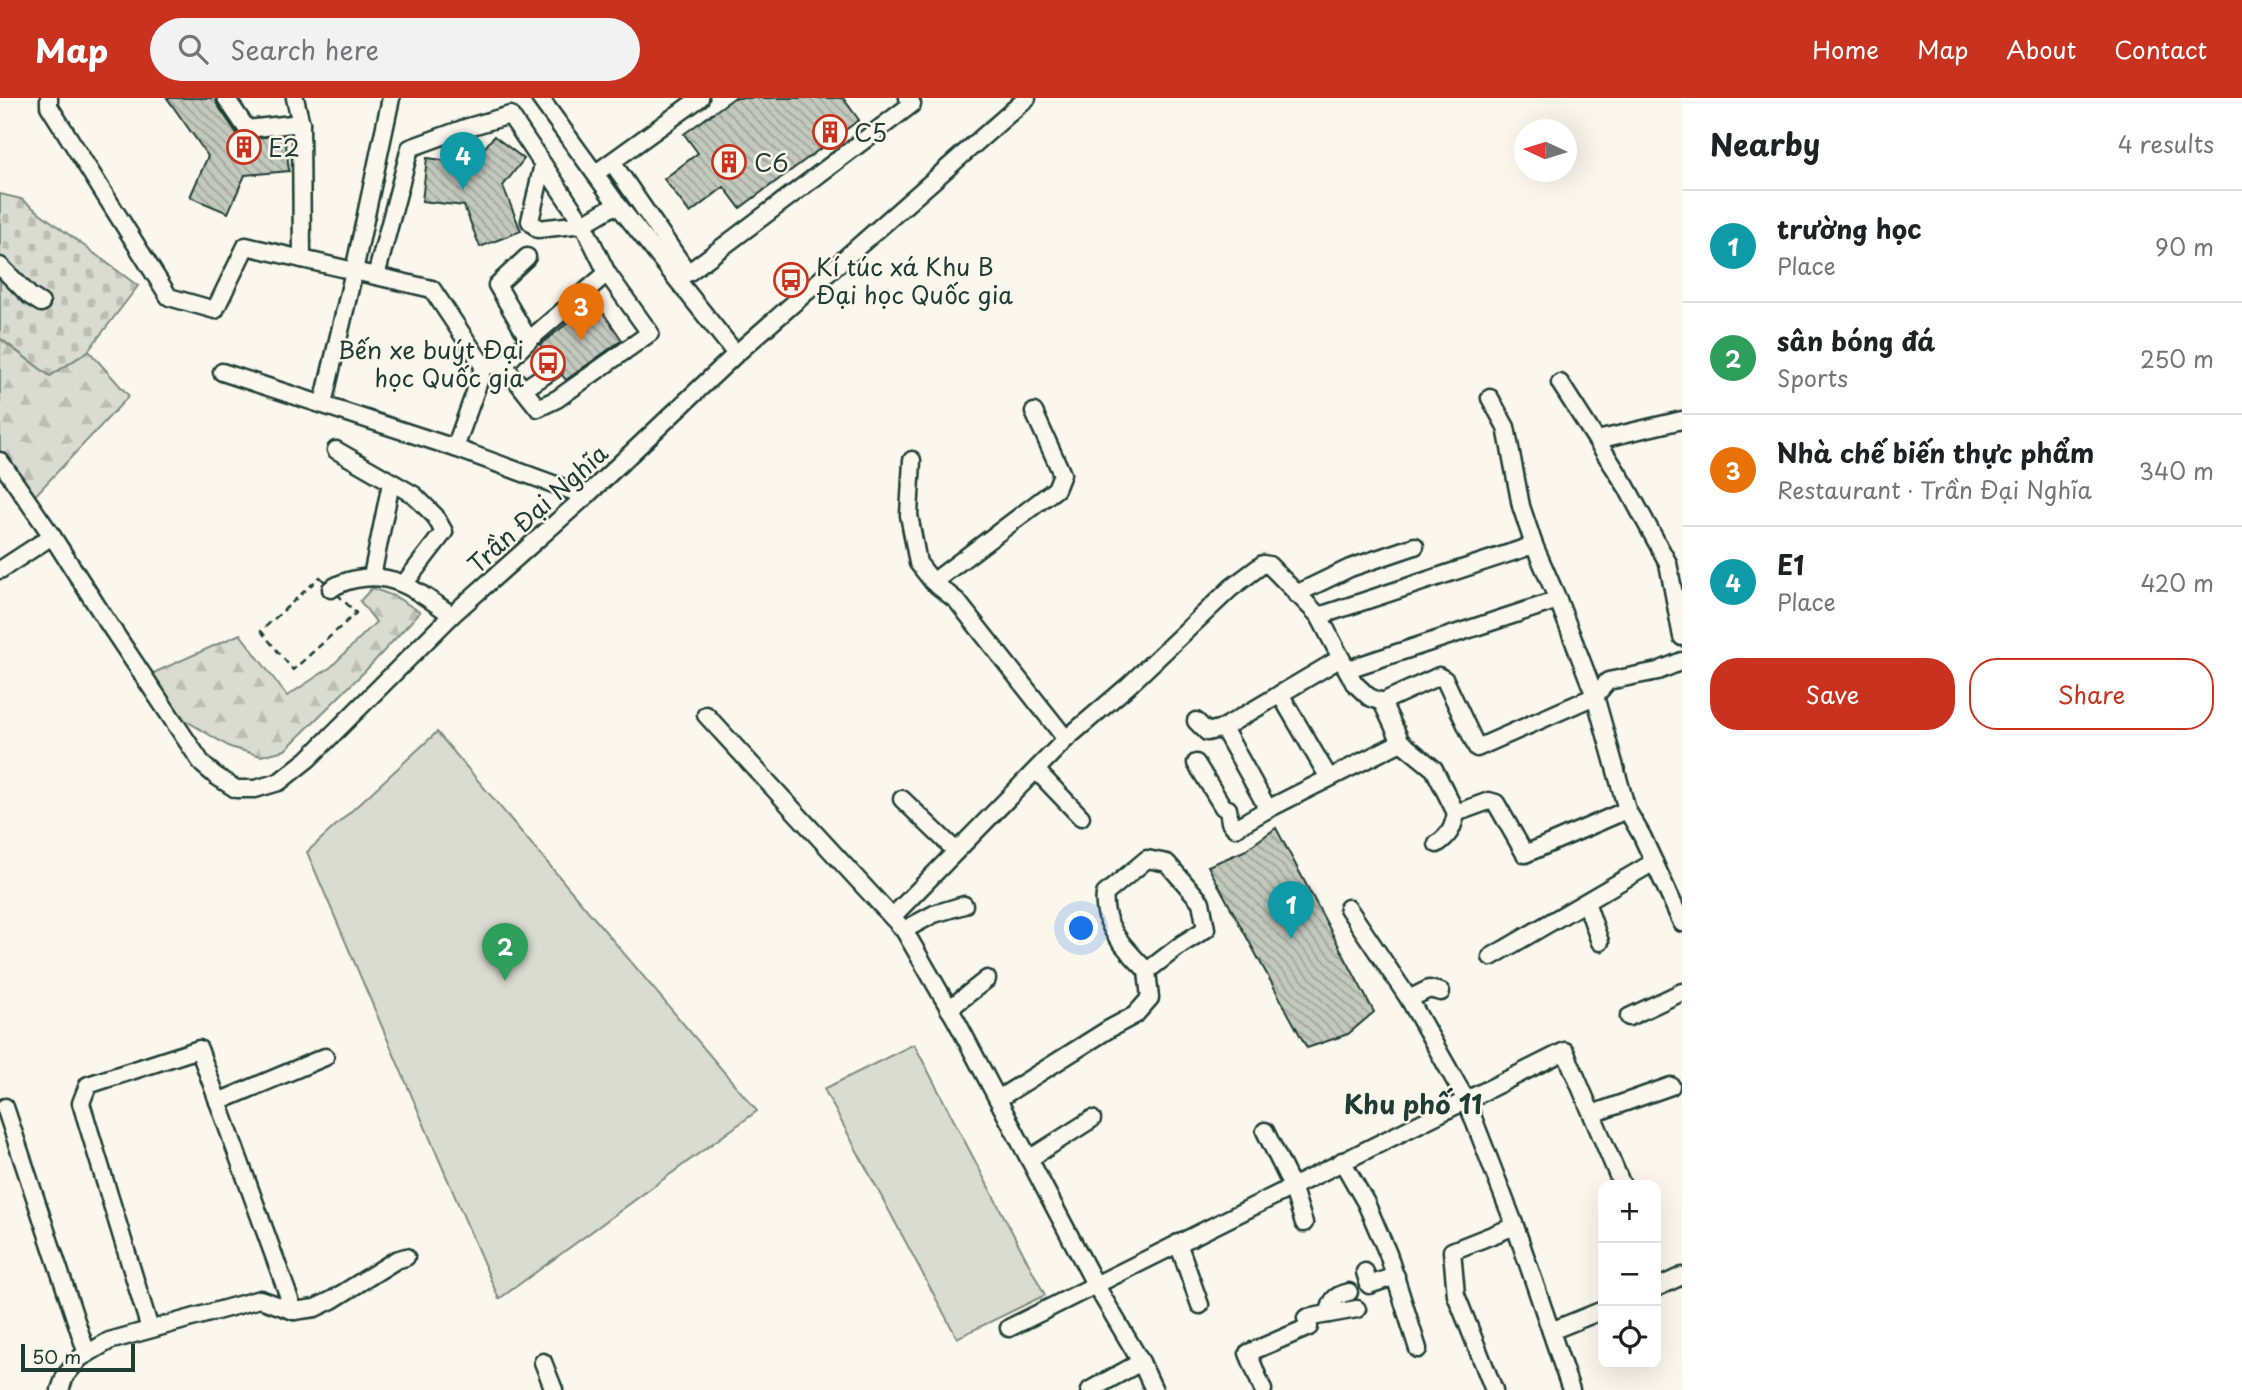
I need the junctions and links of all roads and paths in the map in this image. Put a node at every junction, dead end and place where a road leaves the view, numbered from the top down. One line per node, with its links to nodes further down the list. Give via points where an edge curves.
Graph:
1 (49, 98): 16 (street, via 49,106 169,297 215,310 246,246)
2 (226, 98): 9 (street, via 247,130)
3 (295, 98): 9 (street)
4 (391, 98): 18 (street)
5 (540, 98): 12 (street)
6 (700, 98): 10 (street)
7 (908, 98): 10 (street, via 912,104 688,273)
8 (1027, 98): 23 (street, Trần Đại Nghĩa)
9 (301, 123): 16 (street)
10 (612, 162): 12 (street)
11 (543, 164): 14 (street); 14 (street, via 530,221 538,229); 20 (street, via 510,115 410,148)
12 (595, 173): 13 (street)
13 (617, 204): 14 (street); 23 (street)
14 (583, 224): 19 (street)
15 (527, 257): 22 (street, via 497,285)
16 (302, 259): 18 (street)
17 (0, 266): 21 (street)
18 (354, 271): 20 (street); 31 (street)
19 (607, 273): 22 (street); 29 (street, via 650,332 538,408)
20 (376, 276): 25 (street, via 432,289)
21 (41, 303)
22 (529, 340): 24 (street)
23 (736, 354): 40 (street, Trần Đại Nghĩa)
24 (504, 365): 25 (street); 29 (street)
25 (484, 367): 35 (street)
26 (554, 369): 29 (street)
27 (222, 372): 31 (street)
28 (1560, 383): 34 (street)
29 (524, 389)
30 (1490, 398): 42 (street, via 1506,427 1521,506)
31 (323, 404): 35 (street)
32 (1034, 412): 46 (street, via 1062,474 1056,489)
33 (1682, 420): 34 (street)
34 (1597, 440): 53 (street, via 1668,562)
35 (455, 448): 40 (street)
36 (336, 450): 39 (street)
37 (912, 460): 46 (street, via 909,515 918,563)
38 (0, 461): 41 (street, Trần Đại Nghĩa)
39 (391, 484): 45 (street); 47 (street, via 414,495 444,532)
40 (586, 496): 51 (street, Trần Đại Nghĩa)
41 (52, 536): 44 (street); 51 (street, Trần Đại Nghĩa, via 203,765 236,789 279,782 308,759)
42 (1534, 545): 50 (street); 52 (street)
43 (1415, 546): 49 (street, via 1350,568)
44 (0, 570)
45 (372, 576): 47 (street); 48 (street)
46 (933, 582): 62 (street, via 957,601)
47 (404, 584): 51 (street)
48 (331, 589): 48 (path, via 320,578 261,631 293,670 356,614)
49 (1296, 594): 52 (street); 62 (street, via 1263,564)
50 (1558, 600): 54 (street); 57 (street)
51 (452, 615)
52 (1319, 616): 54 (street)
53 (1682, 636)
54 (1345, 663): 56 (street); 58 (street, via 1354,683)
55 (1681, 663): 57 (street, via 1608,681)
56 (1280, 694): 61 (street); 66 (street)
57 (1595, 696): 58 (street, via 1477,748 1446,680 1439,676); 69 (street)
58 (1382, 702): 63 (street)
59 (706, 715): 78 (street)
60 (1196, 721): 61 (street, via 1207,732)
61 (1223, 728): 68 (street)
62 (1066, 739): 65 (street)
63 (1401, 742): 66 (street); 70 (street, via 1434,769)
64 (1199, 768): 68 (street, via 1228,809 1235,828)
65 (1036, 770): 71 (street); 73 (street)
66 (1329, 778): 68 (street)
67 (902, 799): 73 (street)
68 (1268, 809)
69 (1627, 810): 70 (street, via 1525,854 1496,803 1489,801); 74 (street)
70 (1456, 813): 72 (street, via 1449,836)
71 (1081, 817)
72 (1437, 844)
73 (957, 851): 78 (street)
74 (1654, 862): 75 (street); 79 (street)
75 (1586, 902): 81 (street); 82 (street)
76 (964, 905): 80 (street)
77 (1348, 908): 87 (street)
78 (892, 917): 80 (street)
79 (1682, 923)
80 (904, 930): 88 (street)
81 (1600, 943)
82 (1491, 957)
83 (1147, 971): 83 (street, via 1206,929 1201,902 1167,863 1147,859 1104,894 1110,926); 92 (street, via 1150,998 1135,1015)
84 (987, 979): 88 (street)
85 (1441, 992): 87 (street, via 1429,989)
86 (1682, 992): 89 (street)
87 (1409, 999): 93 (street)
88 (949, 1009): 92 (street)
89 (1629, 1017)
90 (325, 1056): 94 (street)
91 (1671, 1086): 96 (street)
92 (998, 1099): 99 (street)
93 (1466, 1100): 96 (street, via 1565,1051); 100 (street); 104 (street)
94 (218, 1102): 115 (street); 119 (street, via 199,1049 88,1085 81,1103)
95 (5, 1107): 122 (street)
96 (1592, 1114): 101 (street)
97 (1092, 1119): 99 (street)
98 (1265, 1131): 102 (street)
99 (1029, 1158): 110 (street)
100 (1342, 1161): 102 (street); 108 (street, via 1366,1203)
101 (1620, 1180)
102 (1292, 1186): 103 (street); 105 (street)
103 (1304, 1223)
104 (1515, 1226): 120 (street); 130 (street, via 1452,1251 1456,1295)
105 (1178, 1243): 110 (street); 113 (street)
106 (406, 1257): 115 (street, via 332,1300)
107 (1365, 1272): 108 (street, via 1369,1285)
108 (1396, 1276): 121 (street)
109 (1682, 1276): 111 (street)
110 (1095, 1284): 118 (street); 124 (street)
111 (1661, 1286)
112 (1349, 1292): 117 (street, via 1337,1295)
113 (1200, 1305)
114 (1357, 1309): 117 (street)
115 (294, 1311): 119 (street, via 260,1299)
116 (1598, 1312): 120 (street)
117 (1328, 1314): 125 (street, via 1306,1318 1309,1327 1248,1353)
118 (1009, 1328)
119 (150, 1329): 122 (street, via 109,1341)
120 (1551, 1332): 131 (street)
121 (1418, 1349)
122 (87, 1354): 126 (street, via 65,1376)
123 (543, 1362): 127 (street)
124 (1141, 1362): 128 (street); 129 (street)
125 (1260, 1389)
126 (60, 1390)
127 (554, 1390)
128 (1090, 1390)
129 (1154, 1390)
130 (1494, 1390)
131 (1571, 1390)

